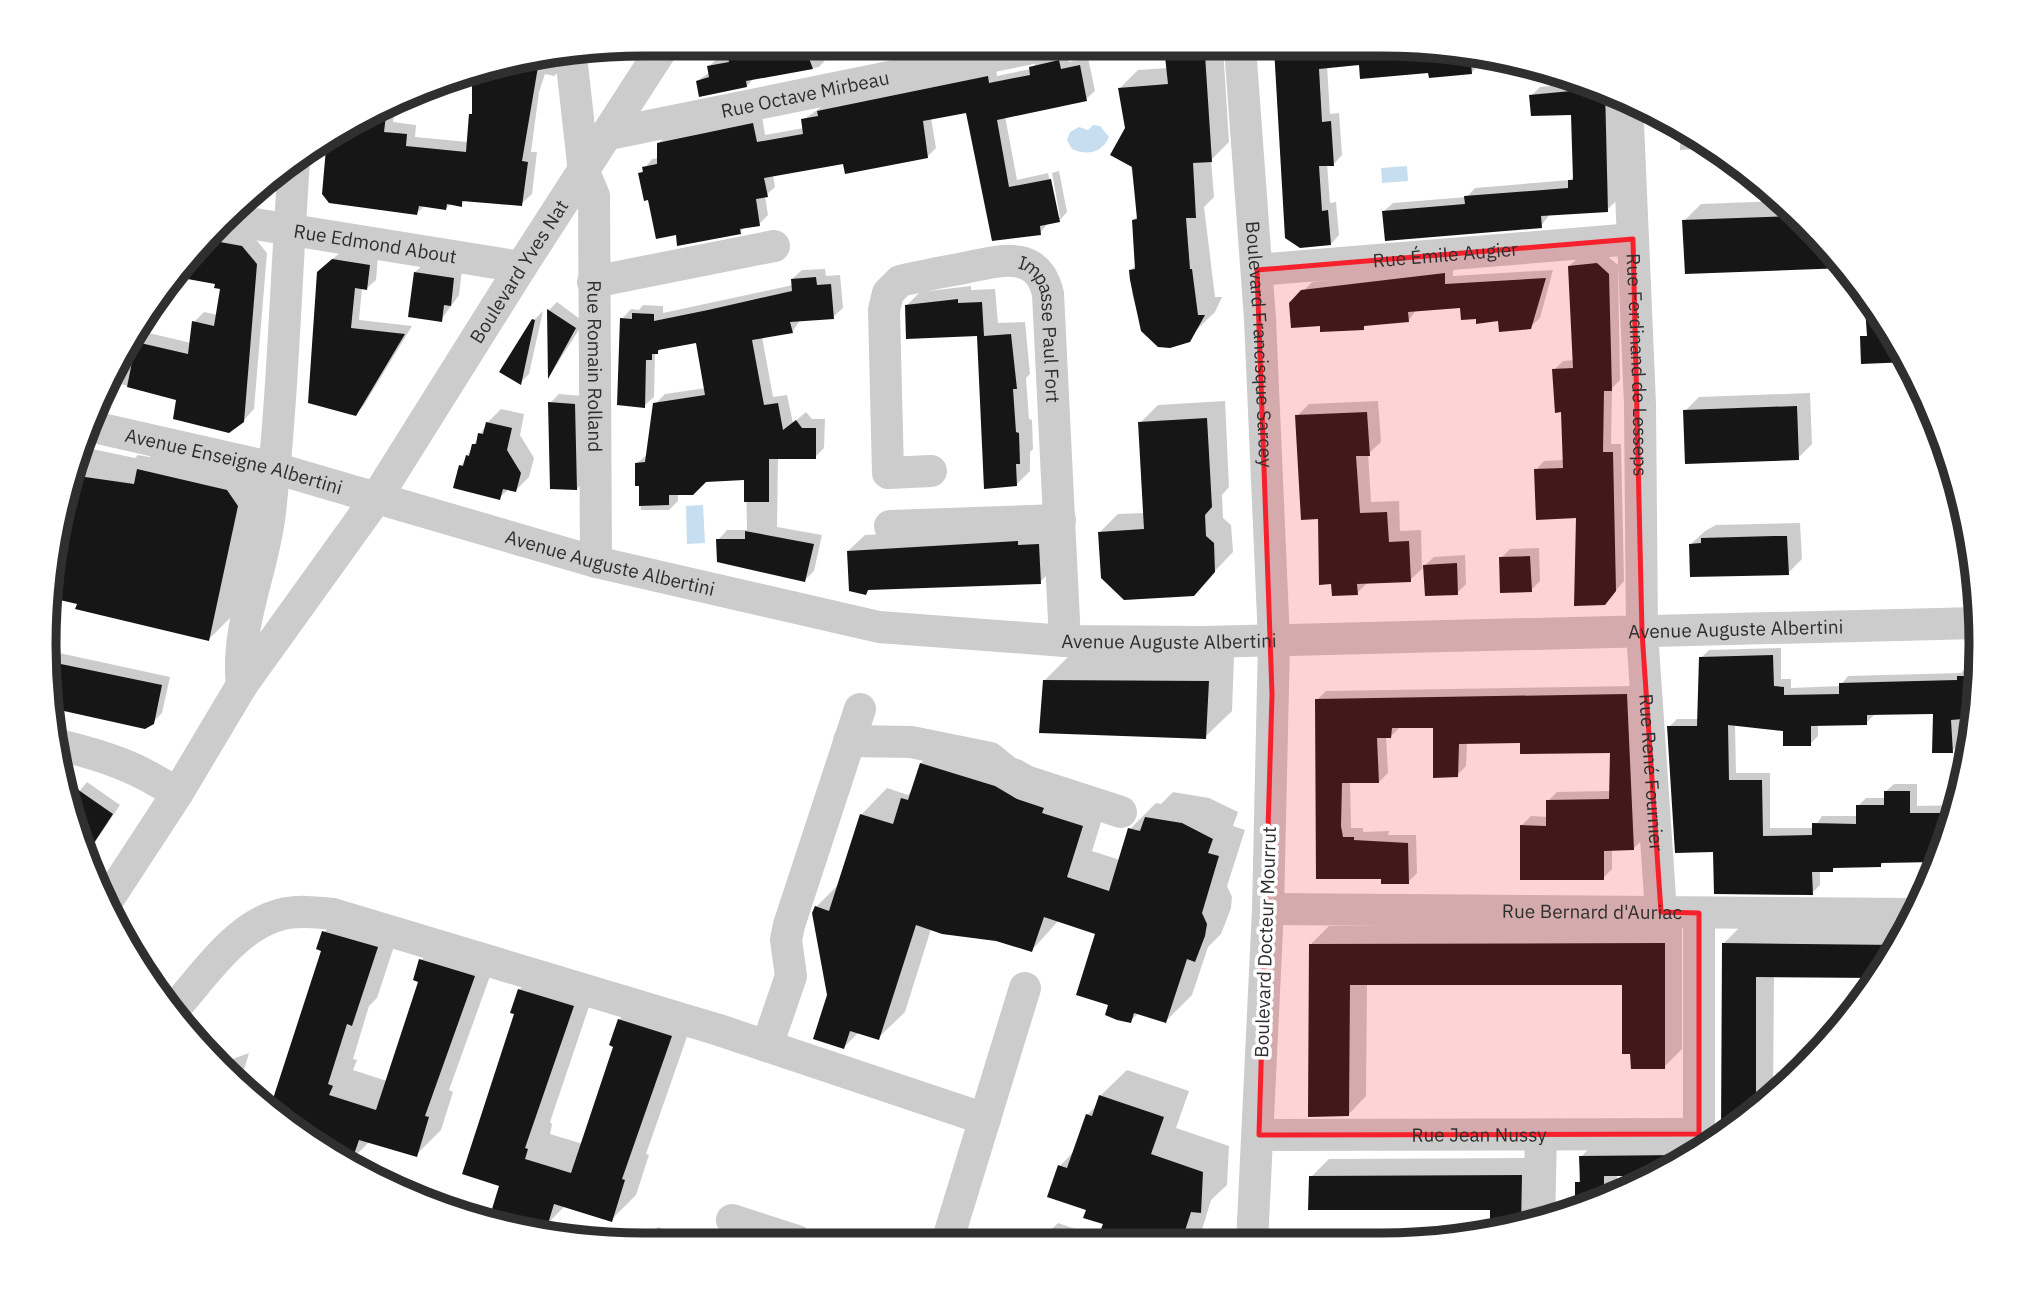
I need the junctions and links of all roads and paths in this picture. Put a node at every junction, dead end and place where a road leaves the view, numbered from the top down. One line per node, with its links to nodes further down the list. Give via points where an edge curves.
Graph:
1 (658, 56): 6 (street, Boulevard Yves Nat)
2 (993, 56): 6 (street, Rue Octave Mirbeau)
3 (1241, 56): 14 (street, Boulevard Francisque Sarcey)
4 (572, 61): 7 (street, Rue Romain Rolland)
5 (1628, 111): 11 (street, Rue Ferdinand de Lesseps)
6 (609, 134): 7 (street, Boulevard Yves Nat)
7 (584, 172): 13 (street, Boulevard Yves Nat); 15 (street, Rue Romain Rolland, via 594,196)
8 (293, 173): 10 (street)
9 (236, 221): 10 (street, Rue Edmond About)
10 (289, 230): 13 (street, Rue Edmond About); 17 (street)
11 (1633, 239): 14 (street, Rue Émile Augier); 24 (street, Rue Ferdinand de Lesseps)
12 (774, 246): 15 (street)
13 (521, 267): 19 (street, Boulevard Yves Nat)
14 (1257, 270): 26 (street, Boulevard Francisque Sarcey)
15 (593, 282): 22 (street, Rue Romain Rolland)
16 (98, 428): 17 (street, Avenue Enseigne Albertini)
17 (274, 468): 19 (street, Avenue Enseigne Albertini); 27 (street, via 270,515 247,625)
18 (931, 471): 20 (street, Impasse Paul Fort, via 888,473 884,310 888,293 900,281 1006,259 1028,264 1040,272 1048,293)
19 (375, 500): 22 (street, Avenue Auguste Albertini); 27 (street, Boulevard Yves Nat)
20 (1059, 520): 21 (street); 25 (street, Impasse Paul Fort)
21 (890, 526)
22 (596, 562): 25 (street, Avenue Auguste Albertini, via 879,626)
23 (1968, 623): 24 (street, Avenue Auguste Albertini)
24 (1642, 632): 26 (street, Avenue Auguste Albertini); 35 (street, Rue René Fournier)
25 (1065, 641): 26 (street, Avenue Auguste Albertini)
26 (1274, 641): 34 (street, Boulevard Docteur Mourrut)
27 (242, 685): 31 (street, Boulevard Yves Nat)
28 (860, 709): 29 (street)
29 (849, 741): 32 (street, via 911,742 990,758 1013,777); 40 (street, via 789,925 786,940 791,976)
30 (65, 746): 31 (street, via 146,772)
31 (177, 794): 33 (street, Boulevard Yves Nat)
32 (1121, 812)
33 (112, 894)
34 (1268, 909): 35 (street, Rue Bernard d'Auriac); 42 (street, Boulevard Docteur Mourrut)
35 (1661, 912): 36 (street, Rue Bernard d'Auriac)
36 (1699, 914): 37 (street, Rue Bernard d'Auriac); 44 (street)
37 (1903, 914)
38 (1025, 988): 41 (street)
39 (179, 1004): 40 (street, via 247,932 278,915 307,912 333,914)
40 (767, 1046): 41 (street)
41 (985, 1119): 49 (street)
42 (1259, 1135): 43 (street, Rue Jean Nussy); 50 (street, Boulevard Docteur Mourrut)
43 (1541, 1135): 45 (street, Rue Jean Nussy); 46 (street)
44 (1699, 1139)
45 (1693, 1143)
46 (1539, 1211)
47 (733, 1220): 48 (street)
48 (773, 1233)
49 (950, 1233)
50 (1253, 1233)

